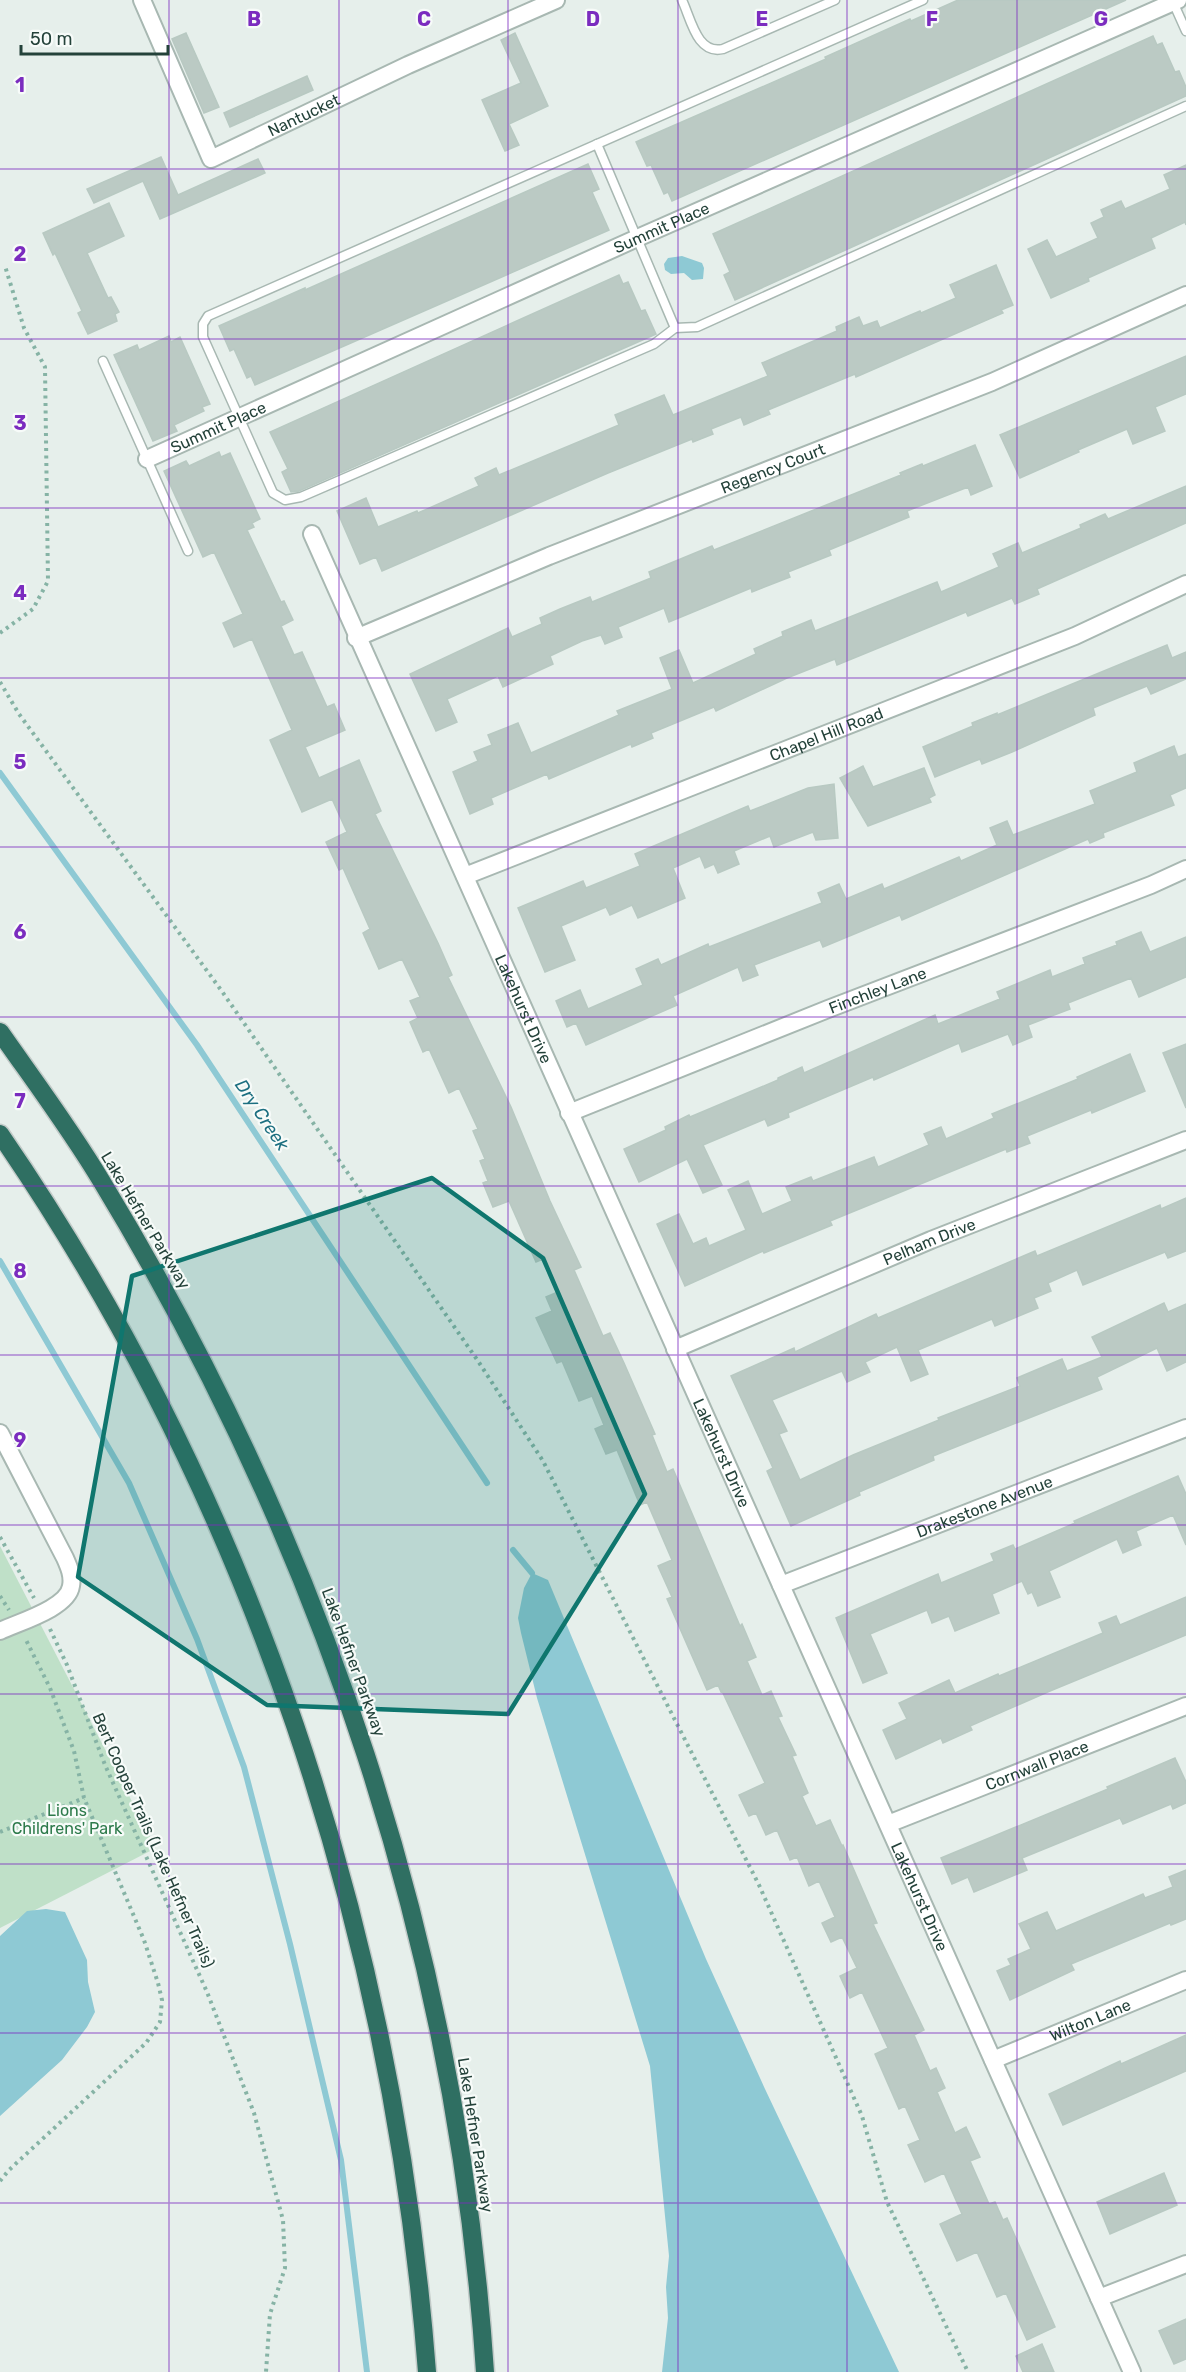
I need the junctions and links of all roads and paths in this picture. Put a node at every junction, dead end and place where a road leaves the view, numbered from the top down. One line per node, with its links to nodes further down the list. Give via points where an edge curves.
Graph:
1 (142, 0): 2 (street, Nantucket, via 210,159)
2 (556, 0)
3 (682, 0): 4 (lane, via 705,47 714,51)
4 (835, 0)
5 (923, 0): 10 (lane)
6 (1176, 1): 7 (street, Summit Place); 8 (lane)
7 (1154, 5): 11 (street, Summit Place)
8 (1186, 31)
9 (1186, 106): 14 (lane, via 697,327)
10 (597, 144): 11 (lane); 16 (lane, via 208,316 203,324 203,337)
11 (635, 238): 14 (lane); 16 (street, Summit Place)
12 (5, 266): 21 (path, via 24,328 45,367 48,581 33,609)
13 (1186, 295): 22 (street, Regency Court, via 992,382 549,556)
14 (675, 328): 16 (lane, via 654,344 301,497 285,500 273,493)
15 (103, 361): 17 (lane)
16 (240, 418): 17 (street, Summit Place)
17 (147, 459): 19 (lane)
18 (312, 534): 22 (street, Lakehurst Drive)
19 (188, 550)
20 (1186, 584): 25 (street, Chapel Hill Road, via 1075,636)
21 (0, 633)
22 (356, 638): 25 (street, Lakehurst Drive)
23 (0, 682): 51 (path, via 19,714 221,990 543,1461 759,1885 862,2116 887,2202)
24 (1186, 869): 27 (street, Finchley Lane)
25 (465, 876): 27 (street, Lakehurst Drive)
26 (0, 1032): 50 (highway, Lake Hefner Parkway, via 101,1181 178,1313 245,1445 338,1669 385,1813 423,1952 444,2050 475,2259)
27 (569, 1113): 30 (street, Lakehurst Drive)
28 (0, 1134): 49 (highway, via 69,1240 185,1454 255,1614 309,1764 358,1937 380,2033 410,2206)
29 (1186, 1140): 30 (street, Pelham Drive, via 932,1240)
30 (675, 1349): 34 (street, Lakehurst Drive)
31 (1186, 1428): 34 (street, Drakestone Avenue)
32 (0, 1434): 36 (street, via 71,1574 72,1588 62,1603)
33 (0, 1537): 36 (path, Bert Cooper Trails (Lake Hefner Trails))
34 (781, 1585): 41 (street, Lakehurst Drive)
35 (0, 1596): 37 (path)
36 (42, 1612): 37 (street); 48 (path, Bert Cooper Trails (Lake Hefner Trails), via 105,1765 207,1992 254,2113 283,2220 285,2268 270,2314)
37 (17, 1623): 38 (street); 40 (path, via 50,1688 74,1751)
38 (0, 1631)
39 (1186, 1706): 41 (street, Cornwall Place)
40 (84, 1798): 42 (path); 45 (path, via 144,1940 162,2000 160,2022 146,2043)
41 (888, 1824): 44 (street, Lakehurst Drive)
42 (0, 1832)
43 (1186, 1980): 44 (street, Wilton Lane)
44 (993, 2060): 47 (street, Lakehurst Drive)
45 (0, 2181)
46 (1186, 2264): 47 (street)
47 (1099, 2298): 52 (street, Lakehurst Drive)
48 (266, 2372)
49 (427, 2372)
50 (485, 2372)
51 (968, 2372)
52 (1132, 2372)

